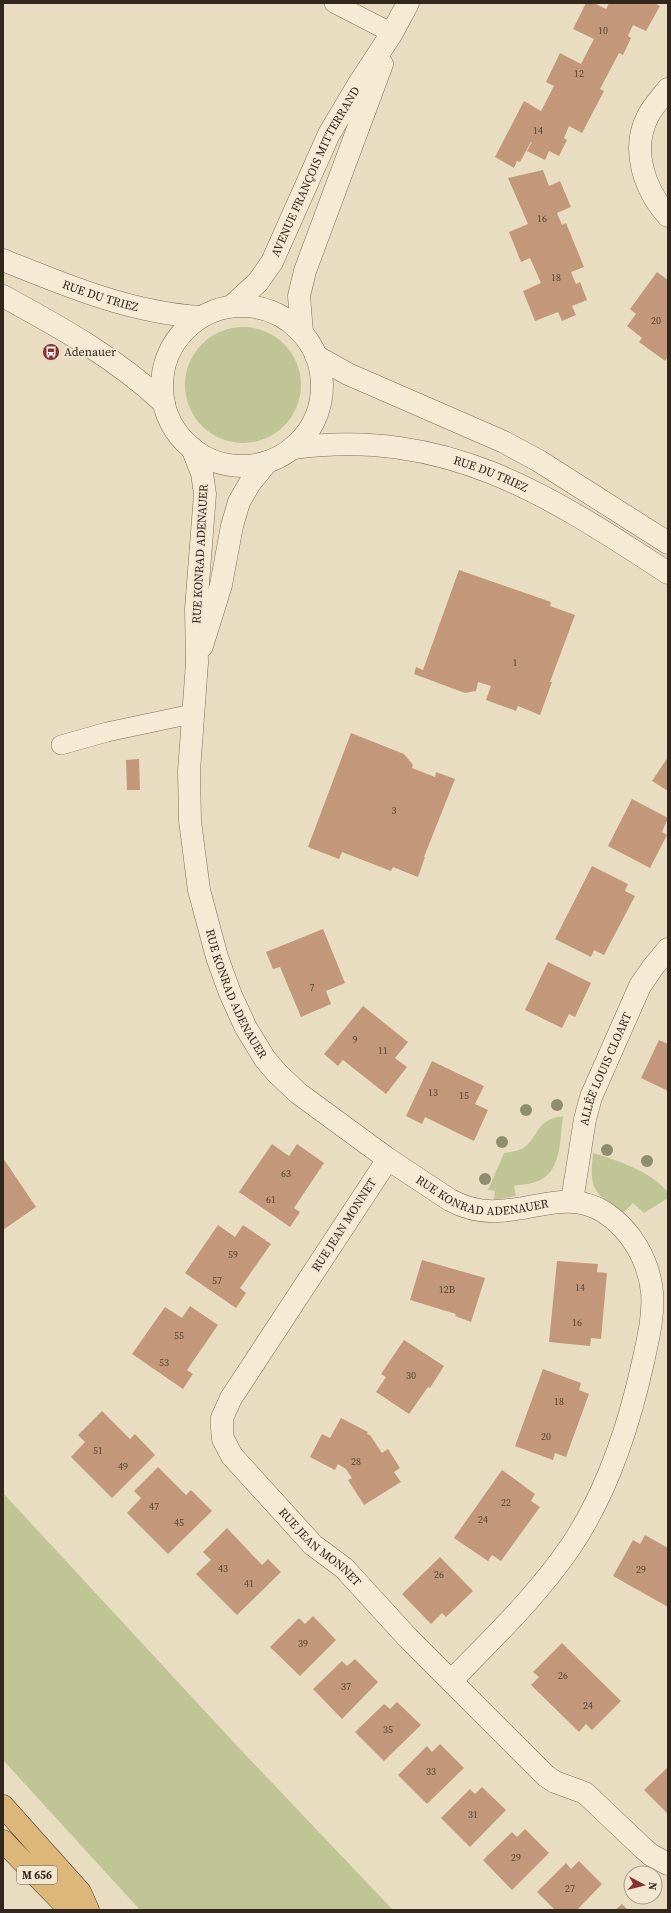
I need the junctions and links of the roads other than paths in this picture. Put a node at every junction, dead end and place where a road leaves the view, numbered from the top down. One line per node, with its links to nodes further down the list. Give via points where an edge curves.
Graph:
1 (334, 3): 3 (lane)
2 (408, 3): 3 (street, AVENUE FRANÇOIS MITTERRAND)
3 (392, 33): 8 (street, AVENUE FRANÇOIS MITTERRAND, via 329,134 272,262 258,282); 10 (street, AVENUE FRANÇOIS MITTERRAND, via 362,120 304,271 299,296)
4 (668, 89): 5 (street, via 648,117 642,135 641,156 642,170 652,195)
5 (668, 216)
6 (3, 260): 9 (street, RUE DU TRIEZ, via 136,308 169,315)
7 (3, 296): 12 (street, via 92,347 130,373)
8 (232, 306): 9 (street); 10 (street, via 265,309 285,318)
9 (201, 317): 12 (street, via 182,333 169,354 163,378)
10 (302, 333): 11 (street)
11 (316, 356): 14 (street, via 322,381 320,406 310,429); 16 (street, via 348,374 504,442 539,461)
12 (164, 403): 13 (street, via 177,432)
13 (192, 448): 15 (street, via 211,460 233,465 256,465); 18 (street, RUE KONRAD ADENAUER, via 202,472 205,494 196,610)
14 (293, 448): 15 (street); 17 (street, RUE DU TRIEZ, via 336,444 388,446 431,453 470,464 501,475 552,500)
15 (267, 462): 18 (street, RUE KONRAD ADENAUER, via 239,502 232,526 222,585)
16 (668, 543)
17 (668, 573)
18 (197, 663): 19 (street, RUE KONRAD ADENAUER)
19 (192, 714): 20 (lane, via 107,732); 22 (street, RUE KONRAD ADENAUER, via 189,779 192,844 210,936 236,1006 255,1044 277,1072 298,1093)
20 (61, 745)
21 (668, 949): 23 (street, ALLÉE LOUIS CLOART, via 640,986 591,1097)
22 (388, 1159): 23 (street, RUE KONRAD ADENAUER, via 450,1200 472,1209 498,1211 549,1202); 24 (street, RUE JEAN MONNET, via 231,1398 222,1418 223,1438 232,1456 313,1545 344,1568)
23 (572, 1201): 24 (street, RUE KONRAD ADENAUER, via 592,1206 614,1220 631,1238 645,1264 651,1290 651,1318 636,1392 608,1476 572,1544 548,1579)
24 (451, 1681): 27 (street, RUE JEAN MONNET, via 546,1776 585,1793 651,1855)
25 (3, 1806): 29 (highway, via 80,1892)
26 (3, 1841): 28 (highway, M 656)
27 (668, 1864)
28 (70, 1910)
29 (88, 1910)

